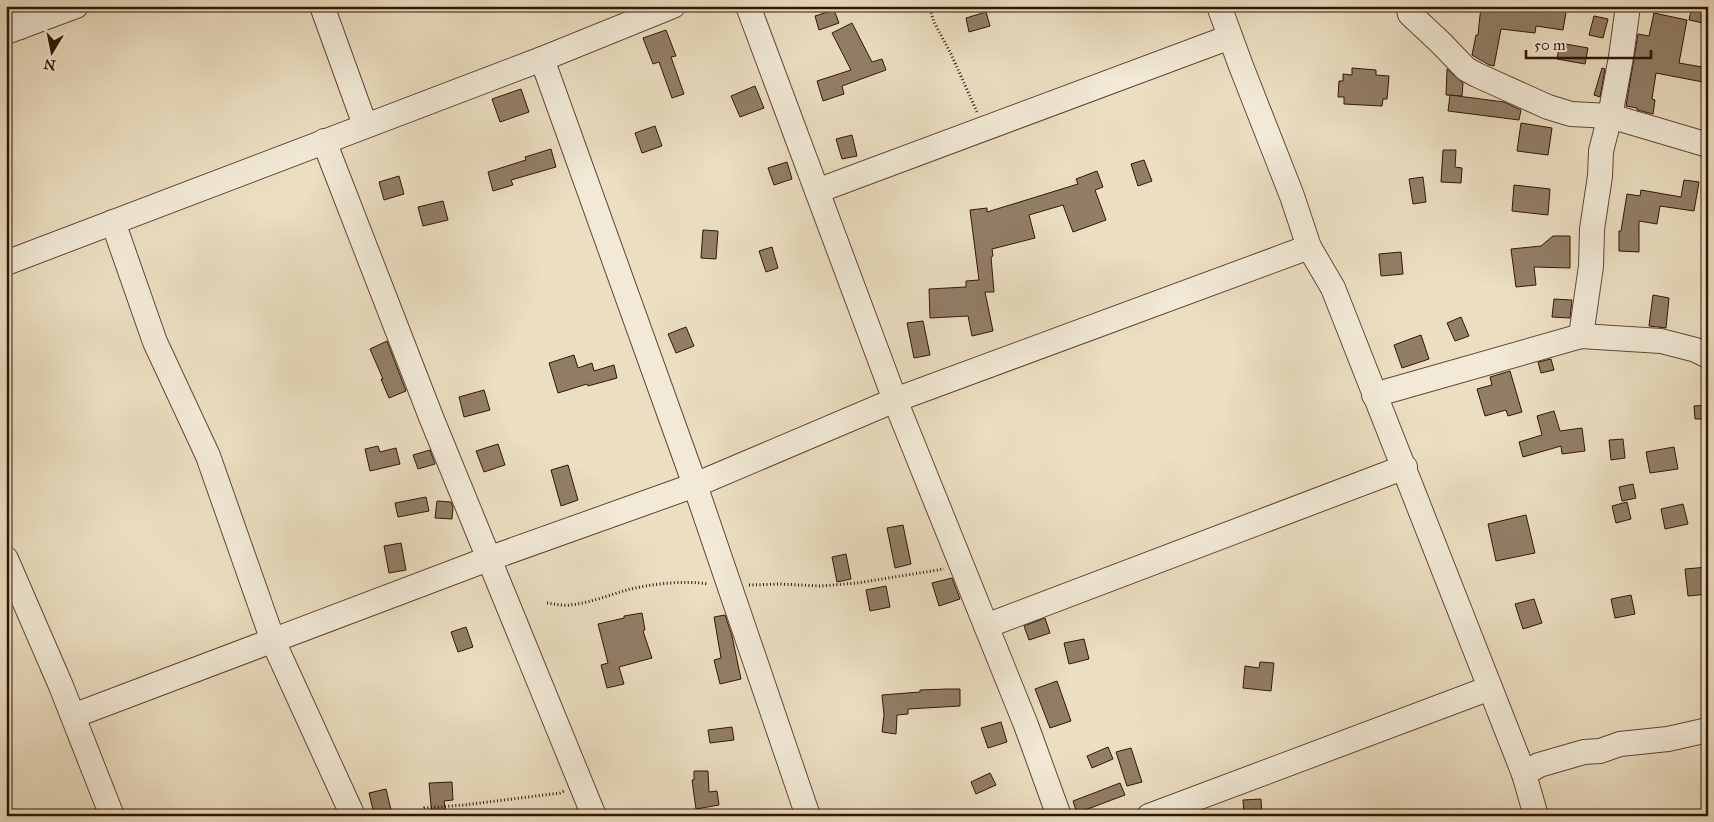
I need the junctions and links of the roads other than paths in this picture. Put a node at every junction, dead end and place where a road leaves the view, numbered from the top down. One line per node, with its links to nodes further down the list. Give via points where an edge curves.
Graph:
1 (76, 6): 8 (street)
2 (322, 6): 12 (street)
3 (673, 6): 10 (street)
4 (748, 6): 15 (street)
5 (1220, 6): 9 (street)
6 (1408, 6): 11 (street, via 1410,14 1466,69 1477,75 1570,114)
7 (1628, 6): 11 (street)
8 (13, 22)
9 (1230, 37): 15 (street); 17 (street)
10 (542, 59): 12 (street); 24 (street)
11 (1610, 116): 14 (street); 19 (street, via 1601,151)
12 (365, 125): 13 (street)
13 (324, 141): 16 (street); 26 (street)
14 (1708, 145)
15 (817, 190): 22 (street)
16 (113, 222): 18 (street); 28 (street, via 155,342 208,456)
17 (1309, 247): 21 (street, via 1333,288); 22 (street)
18 (6, 263)
19 (1581, 336): 20 (street, via 1661,341); 21 (street)
20 (1708, 356)
21 (1374, 395): 23 (street)
22 (895, 400): 24 (street); 27 (street)
23 (1404, 467): 27 (street); 29 (street)
24 (695, 485): 26 (street); 36 (street)
25 (6, 559): 30 (street)
26 (488, 559): 28 (street); 35 (street)
27 (986, 626): 37 (street)
28 (273, 641): 30 (street); 34 (street)
29 (1490, 688): 32 (street); 38 (street)
30 (73, 716): 33 (street)
31 (1708, 730): 32 (street, via 1584,752 1539,765)
32 (1524, 774): 39 (street)
33 (112, 816)
34 (353, 816)
35 (594, 816)
36 (808, 816)
37 (1059, 816)
38 (1149, 816)
39 (1536, 816)

